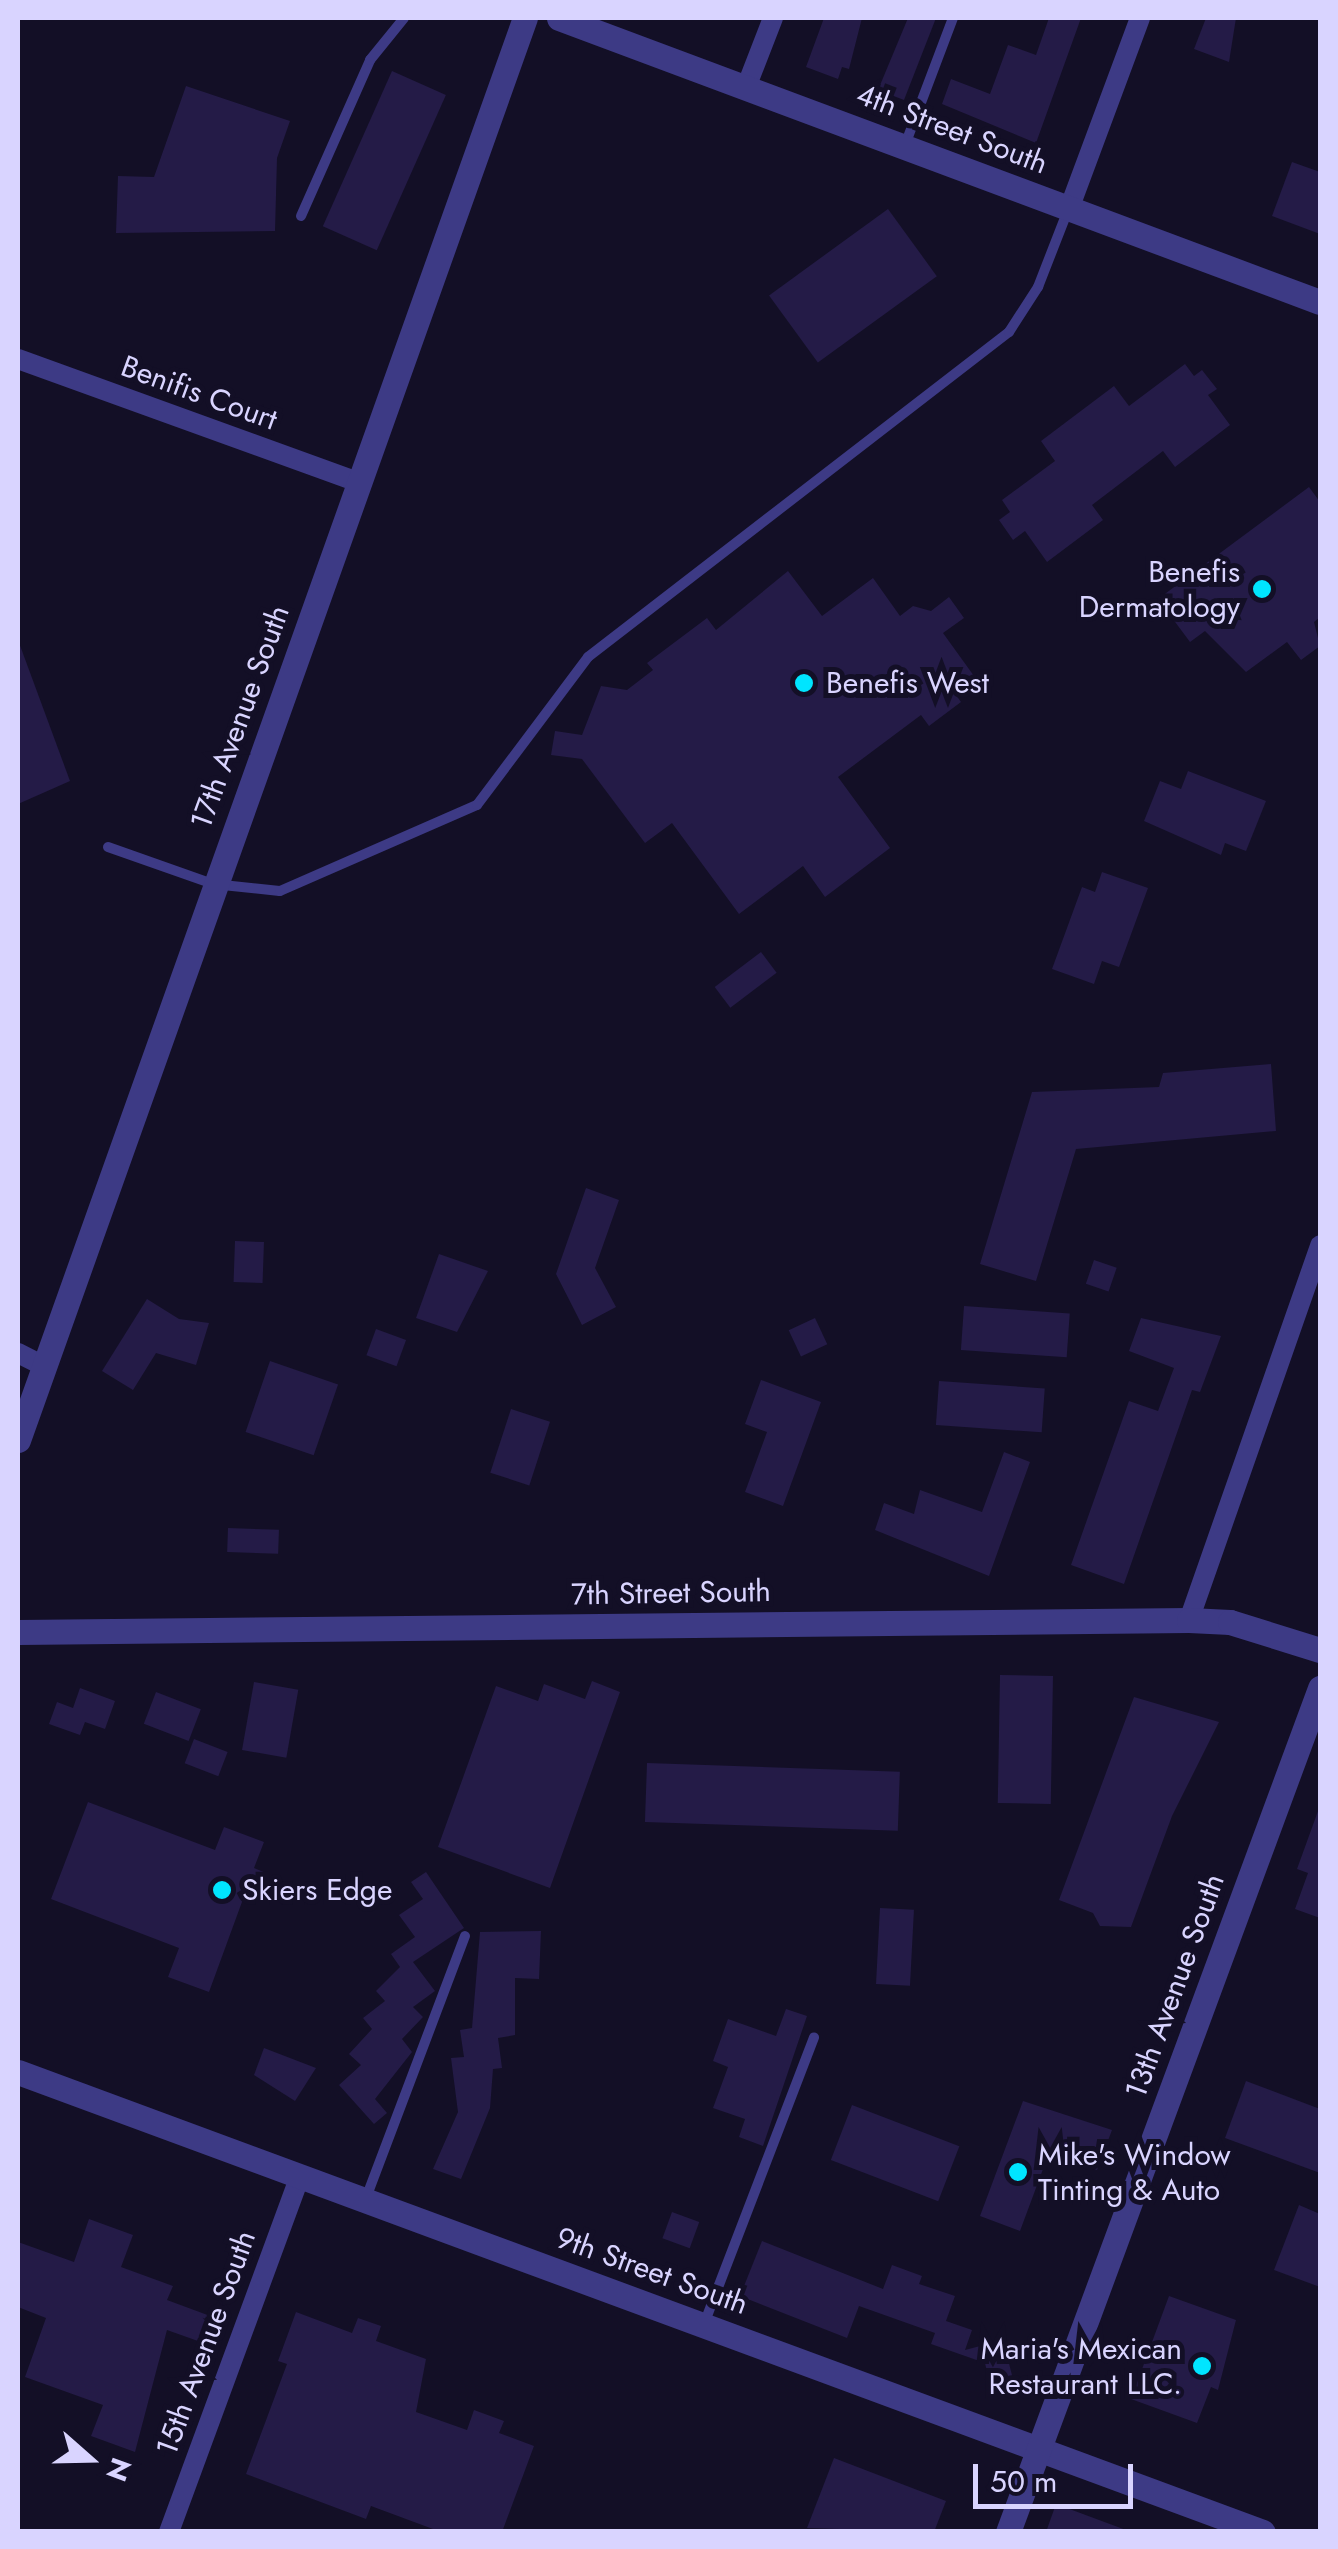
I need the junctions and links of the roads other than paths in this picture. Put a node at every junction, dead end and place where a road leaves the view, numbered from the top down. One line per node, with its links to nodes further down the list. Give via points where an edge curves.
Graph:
1 (404, 18): 10 (lane, via 370,60)
2 (525, 18): 13 (street, 17th Avenue South)
3 (559, 18): 7 (street, 4th Street South)
4 (773, 18): 7 (street)
5 (953, 18): 8 (lane)
6 (1140, 18): 9 (street)
7 (747, 86): 8 (street, 4th Street South)
8 (905, 145): 9 (street, 4th Street South)
9 (1069, 210): 11 (street, 4th Street South); 15 (lane, via 1038,286 1009,332 588,657 477,805 280,892)
10 (301, 216)
11 (1320, 302)
12 (18, 359): 13 (street, Benifis Court)
13 (360, 483): 15 (street, 17th Avenue South)
14 (108, 848): 15 (lane)
15 (213, 884): 18 (street, 17th Avenue South)
16 (1320, 1245): 20 (street)
17 (18, 1353): 18 (street)
18 (43, 1366): 19 (street, 17th Avenue South)
19 (18, 1440)
20 (1189, 1620): 21 (street, 7th Street South); 22 (street, 7th Street South, via 1230,1622)
21 (18, 1632)
22 (1320, 1650)
23 (1320, 1688): 30 (street, 13th Avenue South)
24 (464, 1936): 28 (lane)
25 (814, 2036): 29 (lane)
26 (18, 2072): 27 (street, 9th Street South)
27 (300, 2176): 28 (street, 9th Street South); 31 (street, 15th Avenue South)
28 (366, 2199): 29 (street, 9th Street South)
29 (704, 2325): 30 (street, 9th Street South)
30 (1037, 2449): 32 (street, 13th Avenue South); 33 (street, 9th Street South)
31 (170, 2532)
32 (1008, 2532)
33 (1263, 2532)

